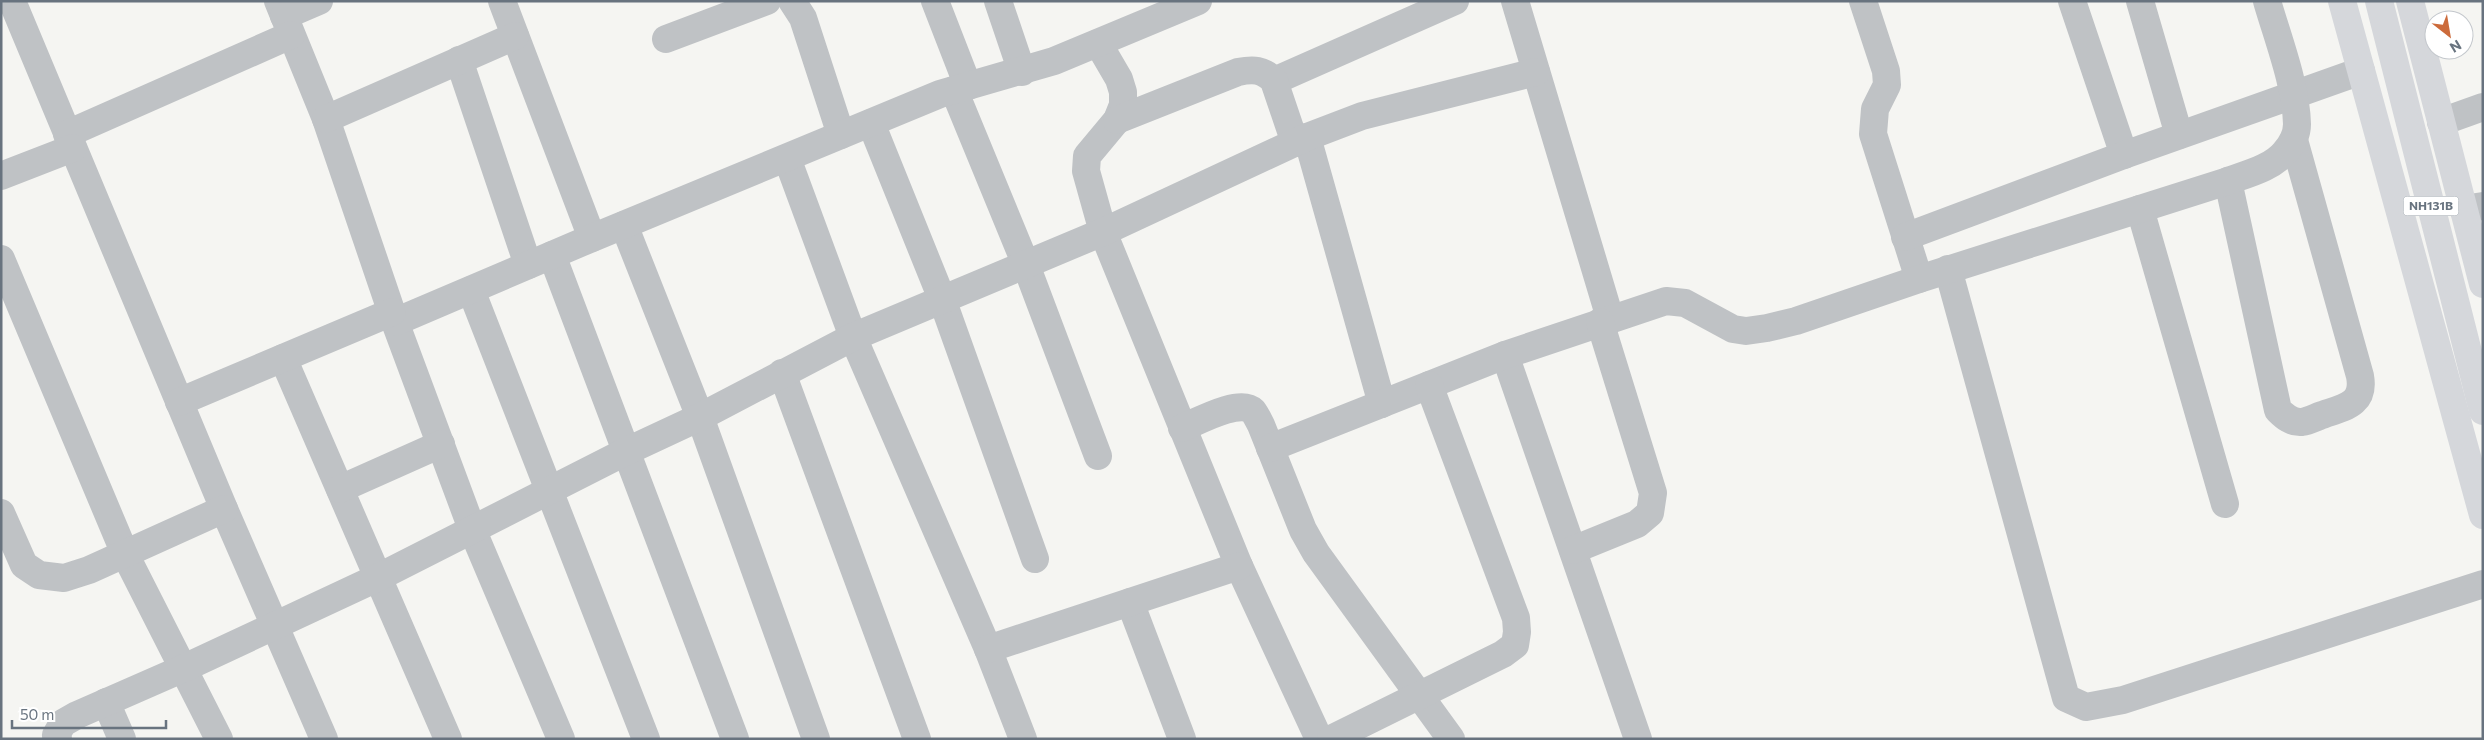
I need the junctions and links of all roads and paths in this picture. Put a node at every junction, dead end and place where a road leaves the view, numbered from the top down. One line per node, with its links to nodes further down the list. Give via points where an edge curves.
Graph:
1 (12, 1): 38 (street)
2 (319, 1): 18 (street)
3 (502, 1): 19 (street)
4 (767, 1): 20 (street)
5 (792, 1): 34 (street, via 803,18)
6 (935, 1): 27 (street)
7 (998, 1): 24 (street)
8 (1198, 1): 21 (street)
9 (1455, 1): 26 (street)
10 (1515, 1): 25 (street)
11 (1863, 1): 47 (street, via 1886,71 1887,85 1875,109 1873,134)
12 (2072, 1): 39 (street)
13 (2140, 1): 35 (street)
14 (2267, 1): 28 (street)
15 (2342, 1): 23 (main road)
16 (2379, 1): 66 (main road, NH131B)
17 (2410, 1): 32 (main road)
18 (284, 17): 30 (street); 38 (street)
19 (515, 36): 22 (street); 48 (street)
20 (666, 39)
21 (1098, 43): 24 (street); 31 (street, via 1123,92 1123,105)
22 (459, 60): 30 (street); 50 (street)
23 (2361, 71): 28 (street); 78 (main road)
24 (1022, 72): 27 (street)
25 (1536, 72): 36 (street, via 1362,116); 58 (street)
26 (1274, 81): 31 (street, via 1267,73 1254,69 1238,72); 36 (street)
27 (961, 88): 33 (street); 51 (street)
28 (2293, 95): 35 (street); 37 (street, via 2297,125)
29 (2483, 108): 32 (street)
30 (326, 120): 57 (street)
31 (1117, 120): 46 (street, via 1087,156 1086,171)
32 (2441, 122): 43 (main road)
33 (871, 123): 34 (street); 56 (street)
34 (841, 135): 40 (street)
35 (2179, 135): 39 (street)
36 (1301, 140): 46 (street); 65 (street)
37 (2294, 140): 42 (street, via 2271,164); 42 (street, via 2360,376 2362,387 2359,396 2349,406 2302,422 2287,419 2278,410)
38 (70, 141): 41 (street); 64 (street)
39 (2124, 155): 47 (street)
40 (787, 158): 45 (street); 59 (street)
41 (1, 176)
42 (2228, 181): 44 (street)
43 (2473, 207): 54 (main road)
44 (2140, 209): 52 (street); 75 (street)
45 (624, 225): 48 (street); 67 (street)
46 (1103, 232): 51 (street); 68 (street)
47 (1905, 237): 53 (street)
48 (592, 238): 50 (street)
49 (1, 259): 81 (street)
50 (540, 260): 55 (street); 71 (street)
51 (1026, 265): 56 (street); 72 (street)
52 (1948, 270): 53 (street); 85 (street, via 2066,698 2086,707 2123,700)
53 (1919, 279): 58 (street, via 1796,322 1746,331 1733,329 1685,303 1666,301)
54 (2483, 284)
55 (471, 290): 57 (street); 74 (street)
56 (942, 299): 59 (street); 82 (street)
57 (393, 317): 61 (street); 69 (street)
58 (1605, 320): 60 (street); 80 (street, via 1653,493 1650,513 1638,524)
59 (853, 337): 62 (street); 88 (street)
60 (1505, 356): 63 (street); 80 (street)
61 (284, 358): 64 (street); 73 (street)
62 (782, 373): 67 (street); 101 (street)
63 (1429, 385): 65 (street); 90 (street, via 1516,618 1518,632 1515,644 1503,654)
64 (179, 402): 76 (street)
65 (1382, 404): 70 (street)
66 (2483, 411)
67 (700, 417): 71 (street); 100 (street)
68 (1182, 428): 70 (street, via 1241,406 1252,410); 83 (street)
69 (441, 444): 73 (street); 79 (street)
70 (1270, 448): 90 (street, via 1303,530 1316,553)
71 (625, 452): 74 (street); 99 (street)
72 (1098, 456)
73 (340, 489): 84 (street)
74 (550, 489): 79 (street); 98 (street)
75 (2225, 504)
76 (224, 509): 81 (street); 87 (street)
77 (1, 514): 81 (street, via 24,565 39,575 64,578)
78 (2483, 515)
79 (472, 529): 84 (street); 97 (street)
80 (1573, 550): 107 (street)
81 (125, 554): 89 (street)
82 (1035, 559)
83 (1239, 566): 86 (street); 104 (street)
84 (379, 577): 87 (street); 96 (street)
85 (2483, 584)
86 (1130, 602): 88 (street); 103 (street)
87 (275, 626): 89 (street); 95 (street)
88 (988, 649): 102 (street)
89 (182, 669): 91 (street); 94 (street)
90 (1419, 696): 105 (street); 106 (street)
91 (106, 702): 92 (street, via 63,723 56,735); 93 (street)
92 (58, 739)
93 (122, 739)
94 (219, 739)
95 (324, 739)
96 (448, 739)
97 (561, 739)
98 (646, 739)
99 (735, 739)
100 (816, 739)
101 (917, 739)
102 (1023, 739)
103 (1182, 739)
104 (1319, 739)
105 (1331, 739)
106 (1451, 739)
107 (1638, 739)

